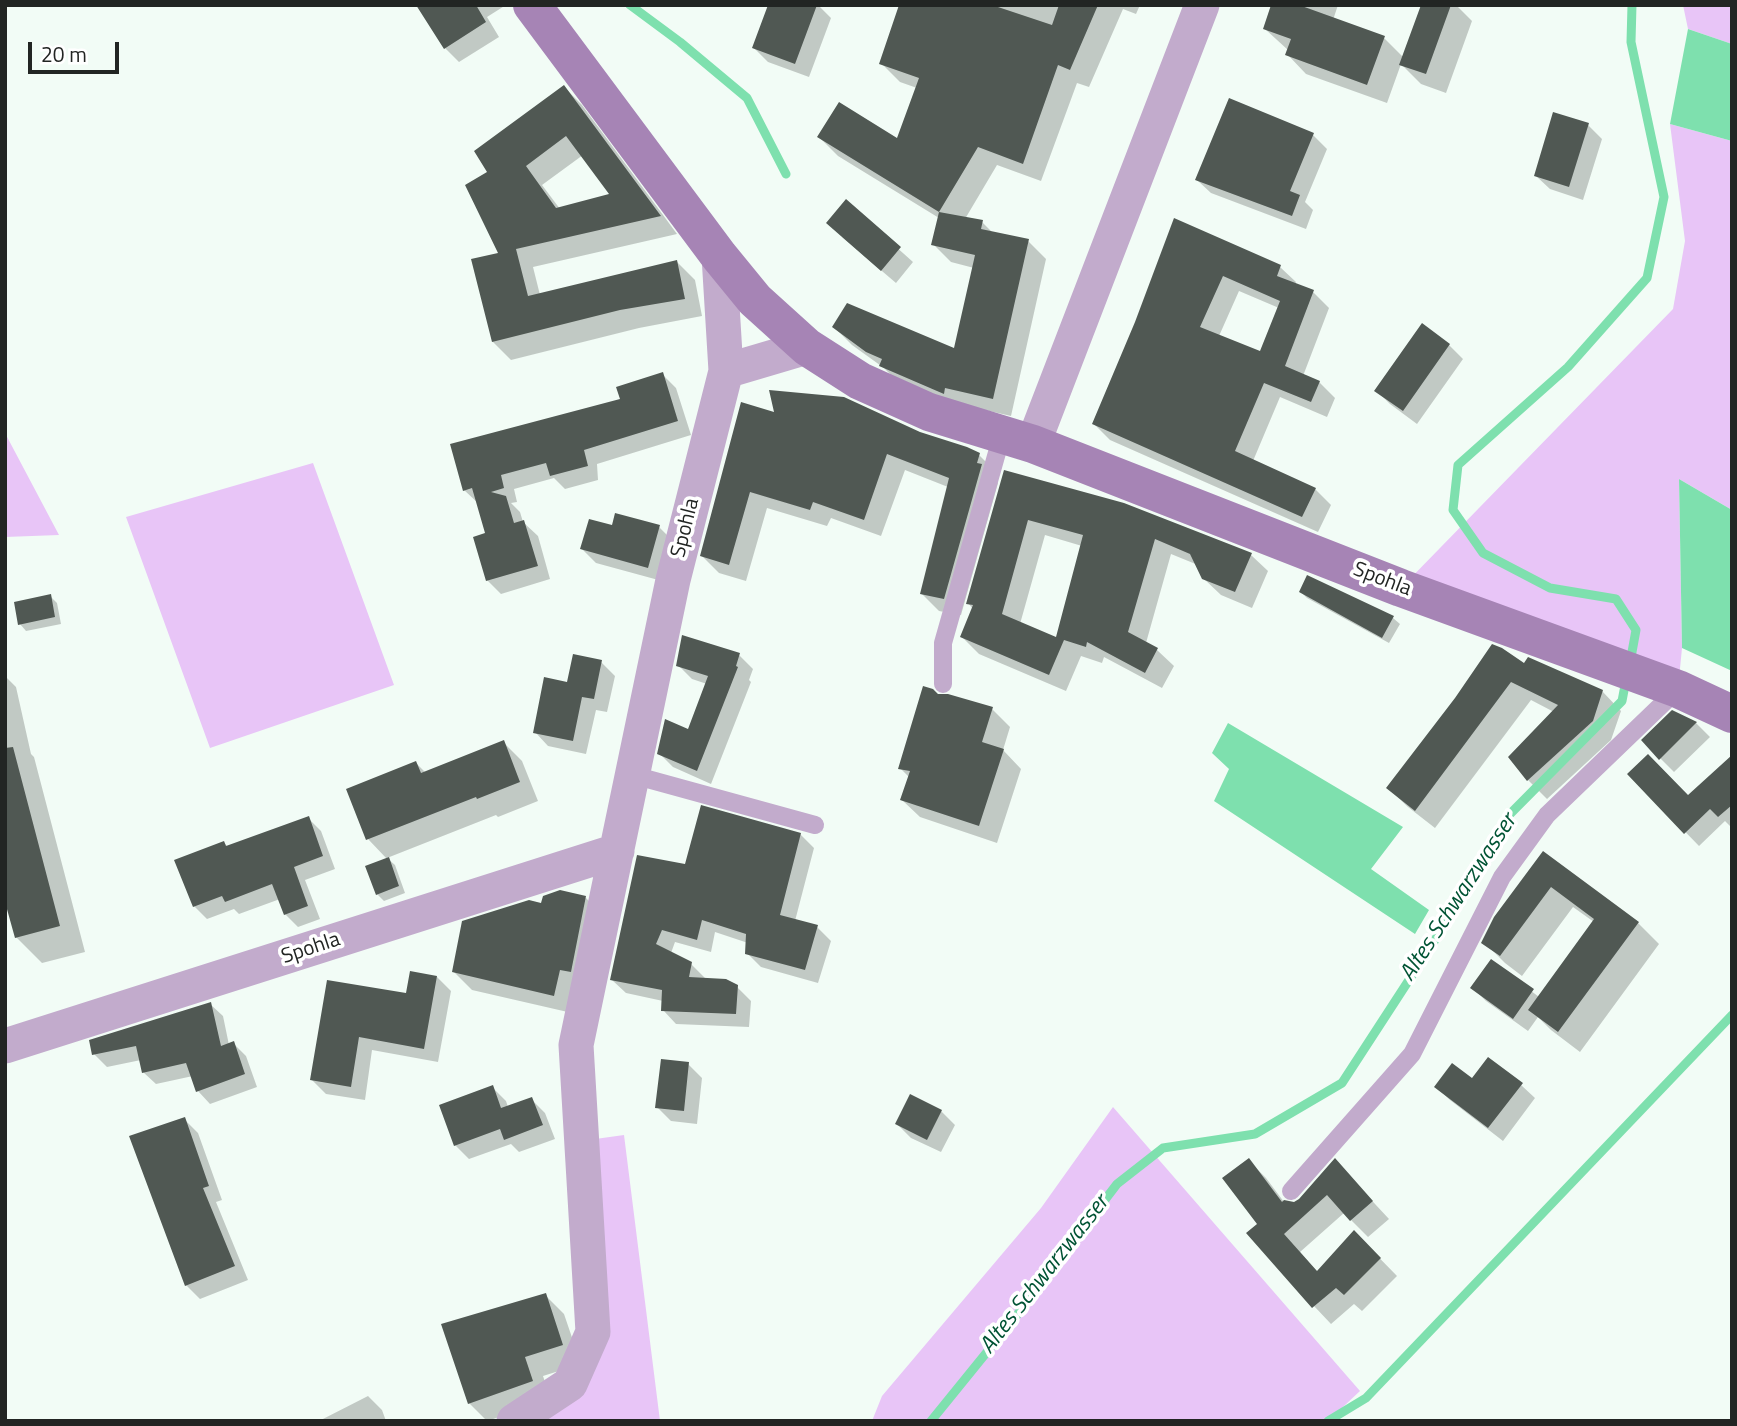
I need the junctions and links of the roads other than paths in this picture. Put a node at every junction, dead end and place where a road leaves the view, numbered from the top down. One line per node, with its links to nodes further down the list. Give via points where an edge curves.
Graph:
1 (532, 5): 3 (street, Spohla)
2 (1202, 5): 6 (street)
3 (719, 256): 4 (street, Spohla, via 755,300); 5 (street, Spohla)
4 (807, 347): 5 (street); 6 (street, Spohla, via 860,381 929,412)
5 (726, 371): 10 (street, Spohla, via 673,580)
6 (1018, 439): 7 (lane, via 943,643); 8 (street, Spohla)
7 (943, 684)
8 (1666, 685): 9 (street, Spohla); 14 (lane, via 1547,815 1502,877 1412,1054)
9 (1732, 713)
10 (633, 775): 11 (lane); 12 (street, Spohla)
11 (815, 825)
12 (617, 851): 13 (street, Spohla); 15 (street, Spohla, via 576,1045 593,1332 570,1384)
13 (5, 1046)
14 (1291, 1191)
15 (514, 1421)

